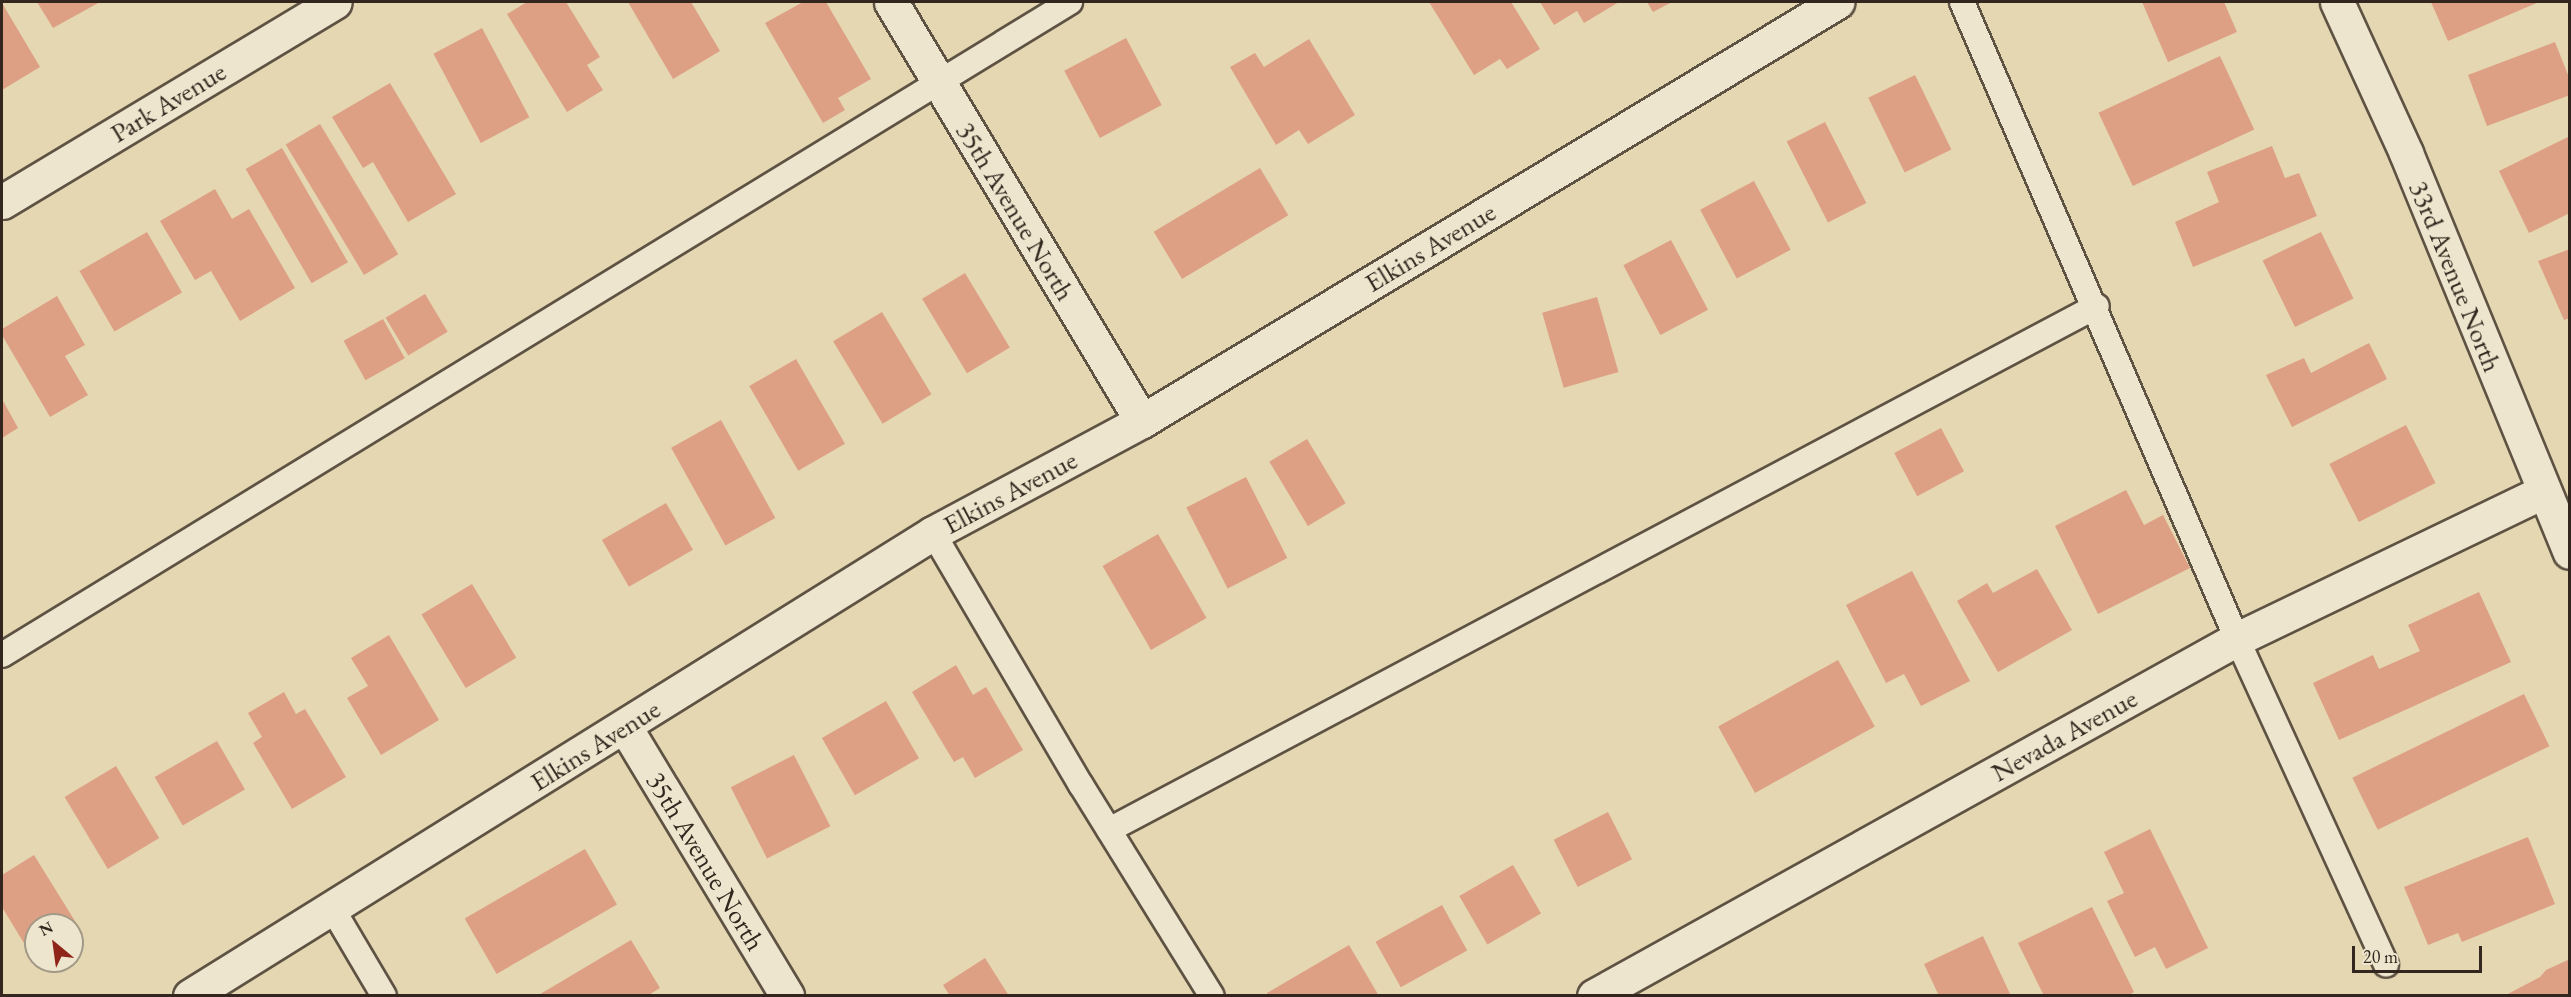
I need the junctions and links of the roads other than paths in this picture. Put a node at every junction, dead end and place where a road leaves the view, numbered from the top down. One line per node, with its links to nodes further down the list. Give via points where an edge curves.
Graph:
1 (335, 2): 8 (street, Park Avenue)
2 (891, 2): 7 (street, 35th Avenue North)
3 (1070, 2): 7 (lane)
4 (1837, 2): 10 (street, Elkins Avenue)
5 (1962, 2): 9 (lane)
6 (2337, 2): 11 (street, 33rd Avenue North, via 2406,153)
7 (939, 82): 10 (street, 35th Avenue North); 15 (lane)
8 (2, 202)
9 (2097, 306): 14 (lane); 17 (lane)
10 (1142, 421): 12 (street, Elkins Avenue)
11 (2543, 492): 13 (street, 33rd Avenue North); 14 (street, Nevada Avenue)
12 (933, 533): 16 (street, Elkins Avenue); 17 (lane)
13 (2570, 552)
14 (2237, 639): 19 (lane); 24 (street, Nevada Avenue)
15 (2, 656)
16 (625, 727): 18 (street, Elkins Avenue); 22 (street, 35th Avenue North)
17 (1110, 830): 23 (lane)
18 (332, 908): 20 (street, Elkins Avenue); 21 (lane)
19 (2386, 964)
20 (190, 996)
21 (384, 996)
22 (787, 996)
23 (1212, 996)
24 (1594, 996)

